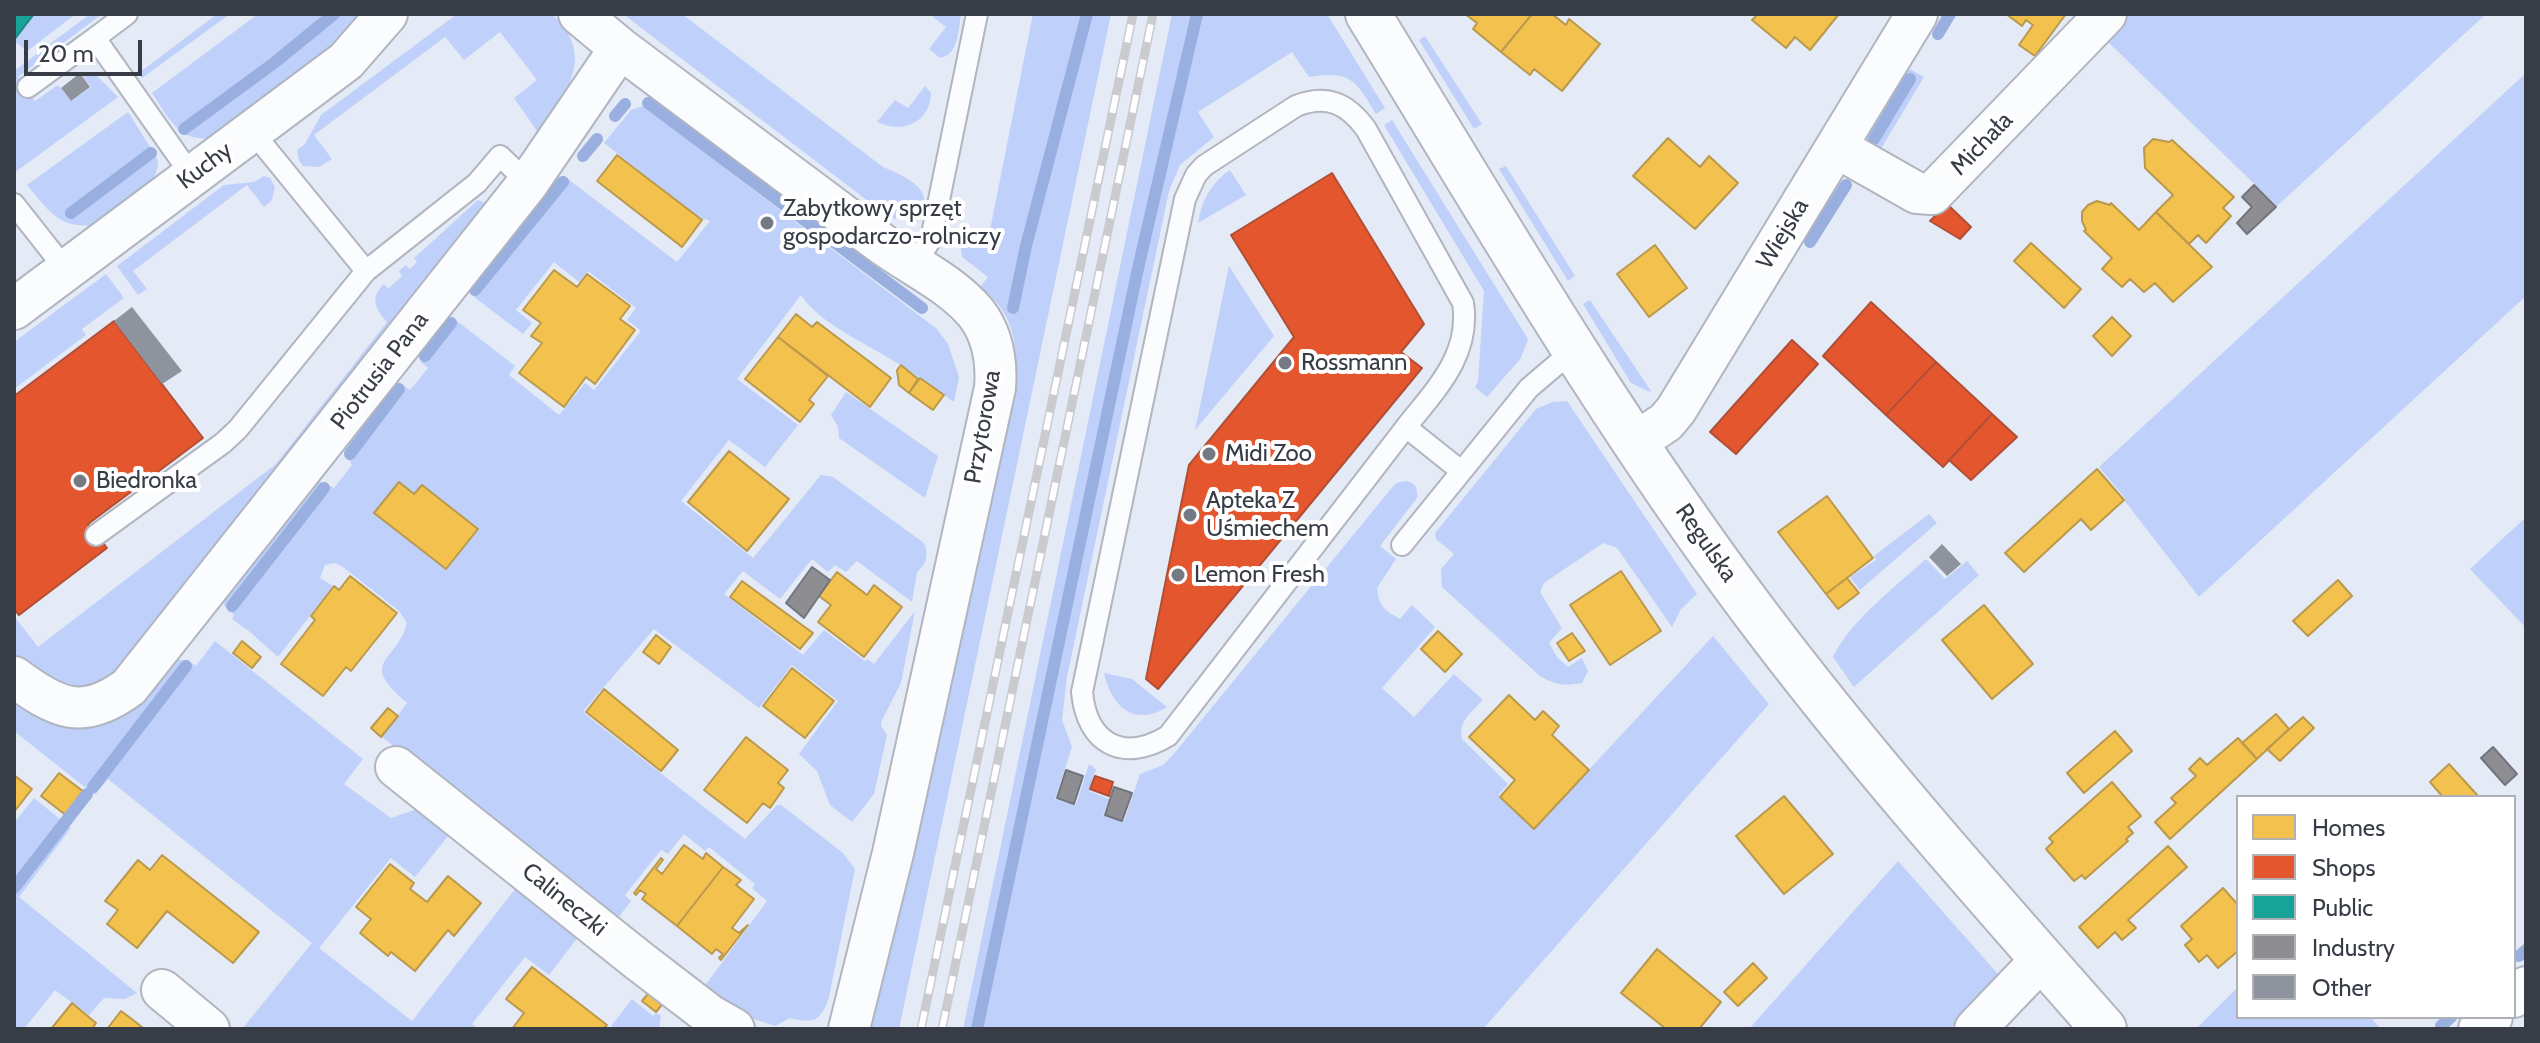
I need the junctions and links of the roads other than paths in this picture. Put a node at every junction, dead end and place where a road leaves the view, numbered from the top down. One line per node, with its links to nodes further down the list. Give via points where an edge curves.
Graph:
1 (127, 14): 8 (lane)
2 (387, 14): 11 (street, Kuchy, via 346,61)
3 (579, 14): 9 (street, Przytorowa)
4 (977, 14): 16 (lane, via 931,239)
5 (1368, 14): 20 (street, Regulska)
6 (1917, 14): 12 (street, Wiejska)
7 (2106, 14): 12 (street, Michała, via 1932,194 1918,193)
8 (95, 38): 10 (lane); 13 (lane)
9 (620, 48): 14 (street, Piotrusia Pana); 16 (street, Przytorowa)
10 (28, 87)
11 (252, 131): 13 (street, Kuchy); 18 (lane)
12 (1836, 147): 22 (street, Wiejska, via 1676,410)
13 (192, 176): 17 (street, Kuchy)
14 (528, 183): 18 (lane, via 500,156 477,183); 26 (street, Piotrusia Pana, via 129,687 101,705 75,708 46,700)
15 (14, 204): 17 (lane)
16 (915, 265): 32 (street, Przytorowa, via 978,317 992,344 996,375)
17 (66, 270): 19 (street, Kuchy)
18 (366, 271): 24 (lane, via 231,436)
19 (14, 309)
20 (1578, 351): 22 (street, Regulska); 23 (lane, via 1529,388)
21 (1406, 427): 21 (lane, via 1457,359 1465,325 1463,303 1361,121 1331,100 1310,101 1214,158 1196,175 1185,199 1082,692 1084,710 1098,735 1125,749 1153,745 1168,736); 23 (lane)
22 (1636, 442): 28 (street, Regulska, via 1820,697)
23 (1461, 471): 25 (lane)
24 (96, 535)
25 (1402, 545)
26 (14, 677)
27 (396, 767): 31 (street, Calineczki, via 638,960)
28 (2042, 959): 33 (street); 34 (street, Regulska)
29 (162, 990): 30 (street)
30 (209, 1029)
31 (734, 1029)
32 (849, 1029)
33 (1975, 1029)
34 (2104, 1029)

